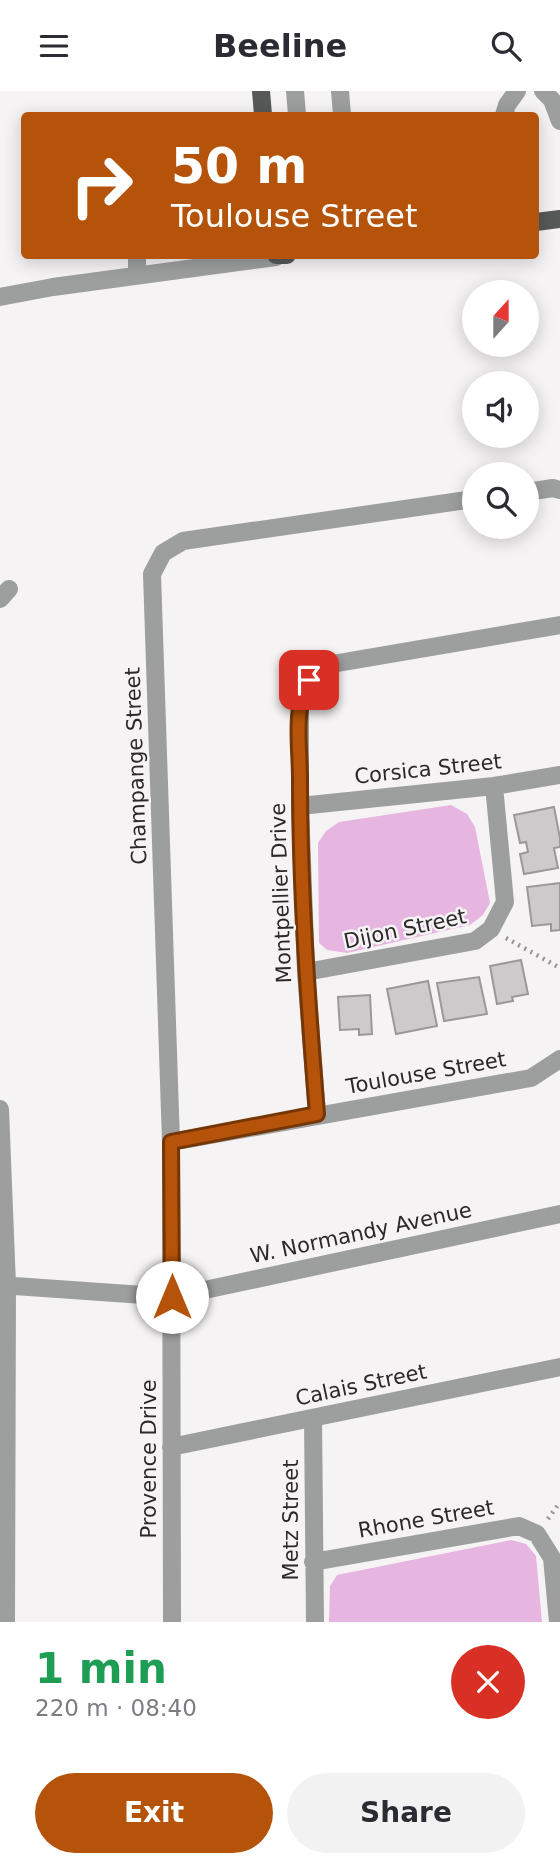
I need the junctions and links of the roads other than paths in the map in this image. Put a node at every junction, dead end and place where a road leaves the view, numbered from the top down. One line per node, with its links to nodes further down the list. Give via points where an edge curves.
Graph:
1 (261, 91): 6 (main road)
2 (295, 91): 7 (street)
3 (340, 91): 8 (street)
4 (517, 91): 9 (street)
5 (543, 91): 10 (street)
6 (263, 112)
7 (297, 112)
8 (342, 112)
9 (506, 112)
10 (560, 121)
11 (560, 219): 12 (main road)
12 (539, 222)
13 (137, 259): 16 (street)
14 (230, 259): 15 (street)
15 (197, 261): 16 (street)
16 (137, 275): 17 (street)
17 (0, 297)
18 (539, 490): 19 (street)
19 (560, 490)
20 (462, 501): 29 (street, Champange Street, via 183,541 163,553 152,573)
21 (560, 625): 24 (street, Montpellier Drive, via 331,664 309,680 300,697)
22 (560, 775): 23 (street, Corsica Street)
23 (494, 786): 24 (street, Corsica Street); 25 (street, Dijon Street, via 505,902 491,929 475,941)
24 (300, 806): 25 (street, Montpellier Drive)
25 (306, 972): 28 (street, Montpellier Drive)
26 (560, 1059): 28 (street, Toulouse Street, via 531,1078)
27 (0, 1109): 31 (street)
28 (317, 1114): 29 (street, Toulouse Street)
29 (171, 1142): 32 (street, Champange Street)
30 (560, 1214): 32 (street, W. Normandy Avenue)
31 (3, 1285): 32 (street, W. Normandy Avenue); 36 (street)
32 (172, 1297): 35 (street, Provence Drive)
33 (560, 1367): 34 (street, Calais Street)
34 (313, 1418): 35 (street, Calais Street); 37 (street, Metz Street)
35 (172, 1447): 39 (street, Provence Drive)
36 (2, 1469): 38 (street)
37 (313, 1562): 40 (street, Metz Street); 41 (street, Rhone Street, via 519,1527 537,1534 552,1558)
38 (6, 1622)
39 (172, 1622)
40 (315, 1622)
41 (558, 1622)

